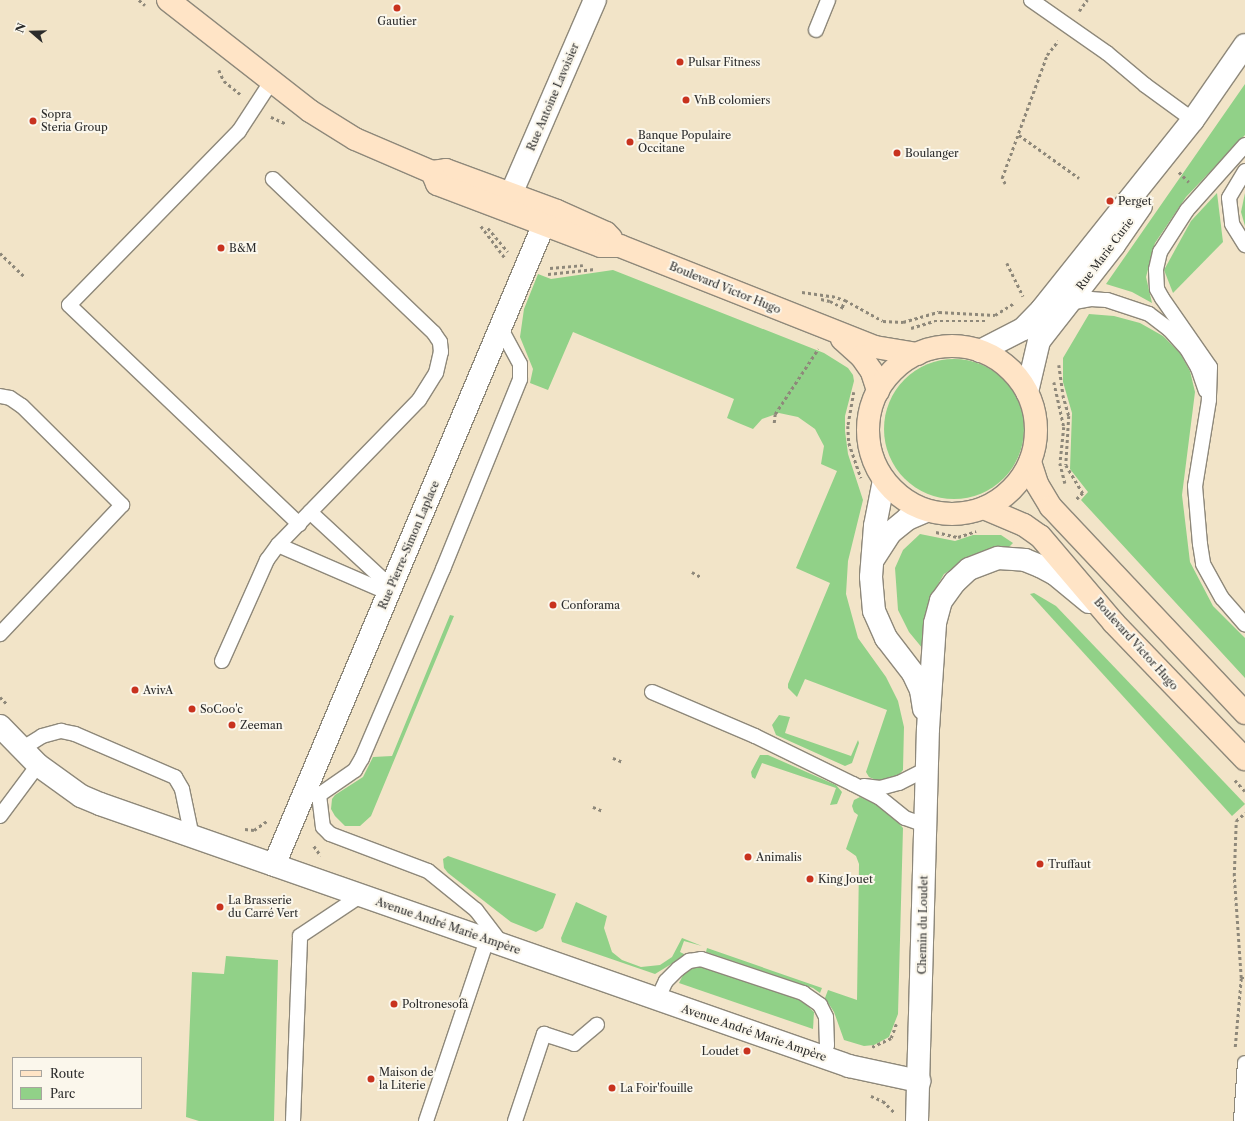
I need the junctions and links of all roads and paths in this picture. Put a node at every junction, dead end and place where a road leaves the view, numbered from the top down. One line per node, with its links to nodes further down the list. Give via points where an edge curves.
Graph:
1 (168, 0): 10 (main road, Boulevard Victor Hugo)
2 (186, 0): 10 (main road, Boulevard Victor Hugo)
3 (595, 0): 20 (street, Rue Antoine Lavoisier)
4 (828, 0): 8 (lane)
5 (1031, 0): 7 (lane)
6 (1087, 0): 7 (path)
7 (1068, 27): 12 (lane, via 1107,53); 13 (path, via 1047,55)
8 (816, 30)
9 (1245, 45): 12 (street, Rue Marie Curie)
10 (239, 57): 11 (main road, Boulevard Victor Hugo)
11 (271, 82): 16 (main road, Boulevard Victor Hugo, via 310,111 355,139); 55 (lane, via 239,131 69,305 232,457)
12 (1193, 120): 32 (street, Rue Marie Curie, via 1172,160 1114,245); 39 (street, Rue Marie Curie, via 1042,309 1023,329)
13 (1019, 135): 17 (path); 19 (path, via 1002,178)
14 (1245, 145): 45 (lane, via 1187,210 1160,252 1156,270 1157,289 1162,298 1210,367)
15 (1245, 171): 22 (lane, via 1229,198 1232,224)
16 (432, 172): 20 (main road, Boulevard Victor Hugo, via 446,170); 21 (main road, Boulevard Victor Hugo, via 437,184)
17 (1079, 178)
18 (273, 179): 54 (lane, via 434,333 440,342 437,369 419,400)
19 (1005, 184)
20 (511, 194): 23 (main road, Boulevard Victor Hugo, via 606,232)
21 (544, 224): 23 (main road, Boulevard Victor Hugo, via 601,246); 27 (street, Rue Pierre-Simon Laplace)
22 (1245, 245)
23 (620, 246): 36 (main road, Boulevard Victor Hugo)
24 (0, 253): 29 (path)
25 (504, 257): 27 (path)
26 (1007, 263): 30 (path)
27 (526, 265): 28 (path, via 552,275); 35 (street, Rue Pierre-Simon Laplace)
28 (597, 269)
29 (26, 278)
30 (1024, 298): 31 (path); 33 (path, via 995,315 939,312 903,322 883,321 845,300 842,307)
31 (1028, 299)
32 (1069, 303): 43 (street, Rue Marie Curie, via 1039,341); 45 (lane, via 1091,298 1107,300 1149,314 1169,329 1187,349 1198,368)
33 (847, 310)
34 (992, 321): 37 (path, via 934,321)
35 (500, 327): 60 (street, Rue Pierre-Simon Laplace); 76 (lane, via 520,364 520,379 443,569 362,758 355,770)
36 (830, 329): 40 (main road, Boulevard Victor Hugo, via 875,347); 42 (main road, Boulevard Victor Hugo, via 861,356 872,372)
37 (906, 330)
38 (812, 344): 46 (path, via 820,347 795,388 775,414)
39 (980, 351): 40 (main road, via 948,346); 43 (main road, via 1012,371)
40 (917, 354): 42 (main road, via 894,369)
41 (1053, 376): 49 (path, via 1064,427 1060,463)
42 (878, 391): 48 (main road, via 870,408 869,446 874,464)
43 (1027, 392): 47 (main road, via 1036,426)
44 (0, 396): 63 (lane, via 10,398 22,406 122,505)
45 (1209, 400): 62 (lane, via 1195,486 1203,564 1222,598)
46 (774, 423)
47 (1030, 462): 52 (main road, via 1011,490); 66 (main road, via 1037,484 1052,507)
48 (884, 480): 53 (main road, via 902,499); 57 (street, Chemin du Loudet, via 875,526)
49 (1069, 490)
50 (1072, 496): 51 (path)
51 (1074, 502)
52 (984, 508): 53 (main road, via 965,514 945,515); 61 (main road, Boulevard Victor Hugo, via 1024,525 1040,536)
53 (926, 511): 57 (street, Chemin du Loudet, via 907,519 890,533)
54 (310, 512): 55 (lane); 60 (lane)
55 (299, 524): 56 (lane)
56 (278, 545): 60 (lane); 64 (lane, via 267,560)
57 (873, 559): 68 (street, Chemin du Loudet, via 871,577 874,611 886,638 913,673 921,690)
58 (692, 572): 59 (path)
59 (701, 577)
60 (390, 590): 76 (street, Rue Pierre-Simon Laplace)
61 (1114, 623): 68 (street, Chemin du Loudet, via 1055,574 1025,560 998,558 969,569 941,601 935,623); 71 (main road, Boulevard Victor Hugo)
62 (1245, 624)
63 (0, 634)
64 (222, 661)
65 (652, 692): 75 (lane, via 755,736)
66 (1245, 713)
67 (0, 726): 69 (street, Avenue André Marie Ampère)
68 (928, 729): 74 (street, Chemin du Loudet)
69 (23, 748): 73 (street, Avenue André Marie Ampère); 82 (lane, via 42,736 61,731 75,734 175,777 182,789)
70 (613, 758): 72 (path)
71 (1245, 759)
72 (623, 762)
73 (38, 765): 80 (lane); 82 (street, Avenue André Marie Ampère, via 81,796)
74 (927, 769): 75 (lane, via 899,783 880,788); 81 (street, Chemin du Loudet)
75 (853, 784): 81 (lane, via 879,798 906,818)
76 (312, 792): 83 (street, Rue Pierre-Simon Laplace); 85 (lane, via 323,827 330,834 428,871 476,910)
77 (594, 807): 78 (path)
78 (603, 811)
79 (1245, 813): 86 (path, via 1236,821 1234,876)
80 (0, 816)
81 (925, 825): 93 (street, Chemin du Loudet)
82 (192, 836): 83 (street, Avenue André Marie Ampère)
83 (274, 865): 84 (street, Avenue André Marie Ampère)
84 (360, 896): 85 (street, Avenue André Marie Ampère); 94 (lane, via 300,936)
85 (495, 943): 88 (street, Avenue André Marie Ampère); 95 (lane)
86 (1241, 978): 87 (path); 90 (path)
87 (1245, 978)
88 (657, 1000): 91 (street, Avenue André Marie Ampère); 91 (lane, via 666,981 678,969 689,961 701,959 789,988 812,998 820,1005 826,1018 827,1039)
89 (597, 1025): 96 (lane, via 574,1044 544,1034)
90 (1235, 1049)
91 (823, 1058): 93 (street, Avenue André Marie Ampère)
92 (1245, 1063): 98 (lane)
93 (919, 1081): 97 (street, Chemin du Loudet)
94 (293, 1121)
95 (426, 1121)
96 (515, 1121)
97 (917, 1121)
98 (1242, 1121)

